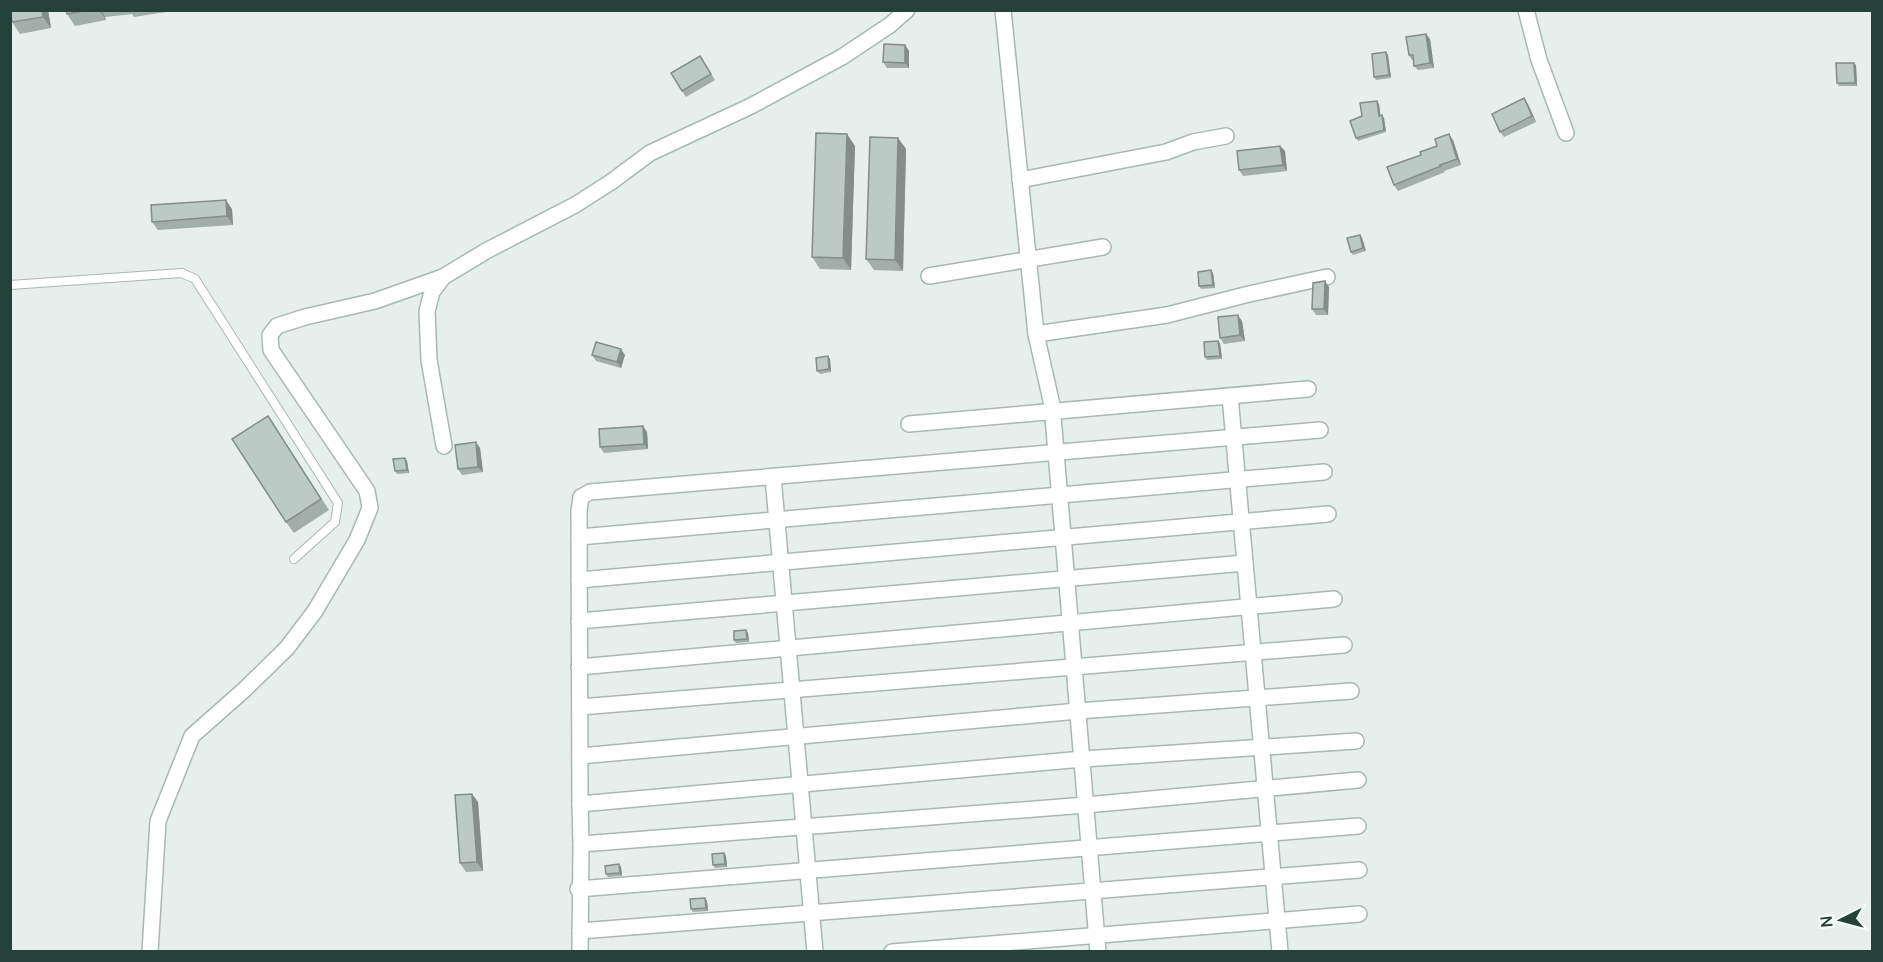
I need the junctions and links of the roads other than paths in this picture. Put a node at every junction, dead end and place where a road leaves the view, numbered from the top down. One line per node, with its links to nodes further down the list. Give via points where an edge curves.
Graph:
1 (907, 10): 10 (street, via 890,26 842,57 751,106 650,153 575,205)
2 (1003, 10): 6 (street)
3 (1526, 10): 4 (street, via 1539,60)
4 (1566, 133)
5 (1226, 136): 6 (street, via 1166,152)
6 (1020, 180): 8 (street)
7 (1103, 247): 8 (street)
8 (1028, 260): 9 (street); 13 (street)
9 (929, 276)
10 (443, 277): 20 (street, via 432,292 427,311 429,360); 76 (street, via 375,301 277,326 270,335 271,350 367,491 370,508 357,540 321,601 287,648 192,736 158,821)
11 (1327, 277): 13 (street, via 1167,315)
12 (10, 285): 31 (lane, via 182,273 195,279 338,503 335,522)
13 (1036, 334): 16 (street)
14 (1308, 388): 15 (street)
15 (1230, 396): 16 (street); 19 (street)
16 (1053, 411): 17 (street); 21 (street)
17 (909, 424)
18 (1320, 430): 19 (street)
19 (1234, 437): 21 (street); 24 (street)
20 (444, 446)
21 (1056, 453): 23 (street); 25 (street)
22 (1324, 471): 24 (street)
23 (773, 477): 27 (street); 29 (street, via 590,492 581,497)
24 (1238, 479): 25 (street); 28 (street)
25 (1060, 495): 27 (street); 30 (street)
26 (1328, 514): 28 (street)
27 (777, 520): 29 (street); 32 (street)
28 (1242, 522): 30 (street); 33 (street)
29 (579, 537): 35 (street)
30 (1063, 537): 32 (street); 34 (street)
31 (294, 559)
32 (781, 562): 35 (street); 37 (street)
33 (1245, 563): 34 (street); 38 (street)
34 (1067, 579): 37 (street); 40 (street)
35 (579, 580): 39 (street)
36 (1334, 599): 38 (street)
37 (784, 603): 39 (street); 42 (street)
38 (1249, 607): 40 (street); 43 (street)
39 (579, 621): 44 (street)
40 (1071, 623): 42 (street); 45 (street)
41 (1344, 645): 43 (street)
42 (788, 649): 44 (street); 46 (street)
43 (1253, 652): 45 (street); 48 (street)
44 (579, 667): 49 (street)
45 (1074, 667): 46 (street); 50 (street)
46 (792, 690): 49 (street); 51 (street)
47 (1351, 691): 48 (street)
48 (1257, 698): 50 (street); 53 (street)
49 (580, 707): 54 (street)
50 (1078, 711): 51 (street); 55 (street)
51 (796, 736): 54 (street); 57 (street)
52 (1356, 741): 53 (street)
53 (1262, 747): 55 (street); 58 (street)
54 (580, 756): 59 (street)
55 (1083, 759): 57 (street); 60 (street)
56 (1358, 780): 58 (street)
57 (800, 785): 59 (street); 62 (street)
58 (1265, 788): 60 (street); 63 (street)
59 (580, 804): 64 (street)
60 (1086, 805): 62 (street); 65 (street)
61 (1358, 826): 63 (street)
62 (804, 828): 64 (street); 67 (street)
63 (1269, 833): 65 (street); 68 (street)
64 (582, 844): 69 (street)
65 (1089, 847): 67 (street); 70 (street)
66 (1359, 870): 68 (street)
67 (807, 872): 69 (street); 71 (street)
68 (1273, 877): 70 (street); 73 (street)
69 (579, 889): 74 (street)
70 (1093, 891): 71 (street); 75 (street)
71 (811, 913): 74 (street); 78 (street)
72 (1359, 914): 73 (street)
73 (1277, 920): 75 (street); 81 (street)
74 (580, 931): 77 (street)
75 (1097, 935): 79 (street); 80 (street)
76 (150, 951)
77 (580, 951)
78 (814, 951)
79 (892, 951)
80 (1098, 951)
81 (1280, 951)

